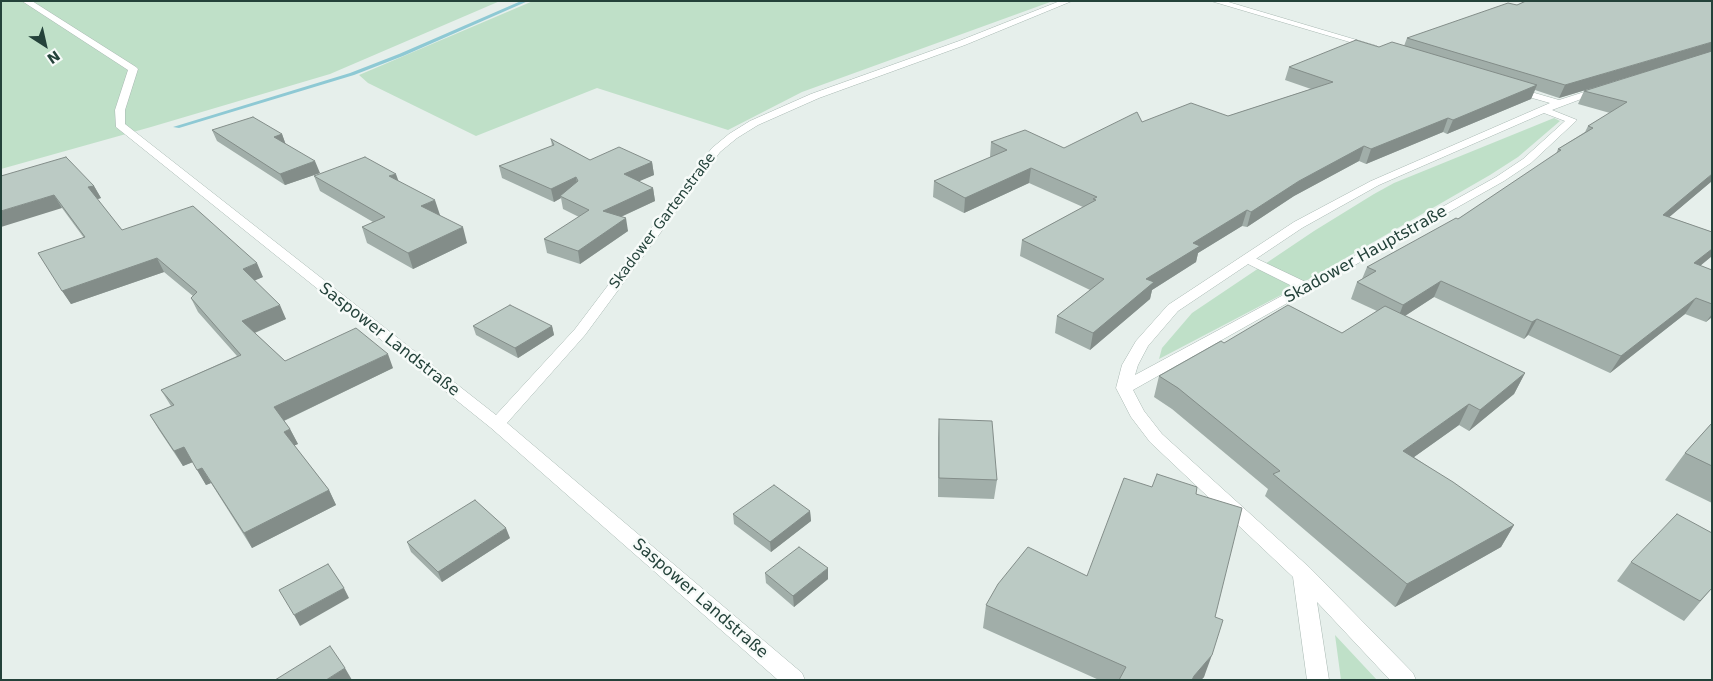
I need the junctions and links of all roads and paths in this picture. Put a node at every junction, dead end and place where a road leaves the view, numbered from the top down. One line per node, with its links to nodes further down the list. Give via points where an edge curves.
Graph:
1 (26, 1): 12 (street, Saspower Landstraße, via 133,69 120,110 120,125)
2 (1068, 1): 12 (street, Skadower Gartenstraße, via 815,96 733,136 716,150 580,332)
3 (1215, 1): 4 (street)
4 (1381, 48)
5 (1502, 86): 7 (street)
6 (1610, 88): 7 (street)
7 (1559, 103): 8 (street)
8 (1544, 110): 9 (street, via 1375,182 1298,225); 10 (street, Skadower Hauptstraße, via 1572,120 1527,161)
9 (1248, 259): 10 (street); 11 (street, via 1173,308 1141,344 1130,365)
10 (1307, 288): 11 (street, Skadower Hauptstraße)
11 (1124, 388): 13 (street, via 1136,413 1156,438)
12 (496, 424): 14 (street, Saspower Landstraße)
13 (1303, 574): 15 (street); 16 (street)
14 (794, 680)
15 (1318, 680)
16 (1405, 680)

